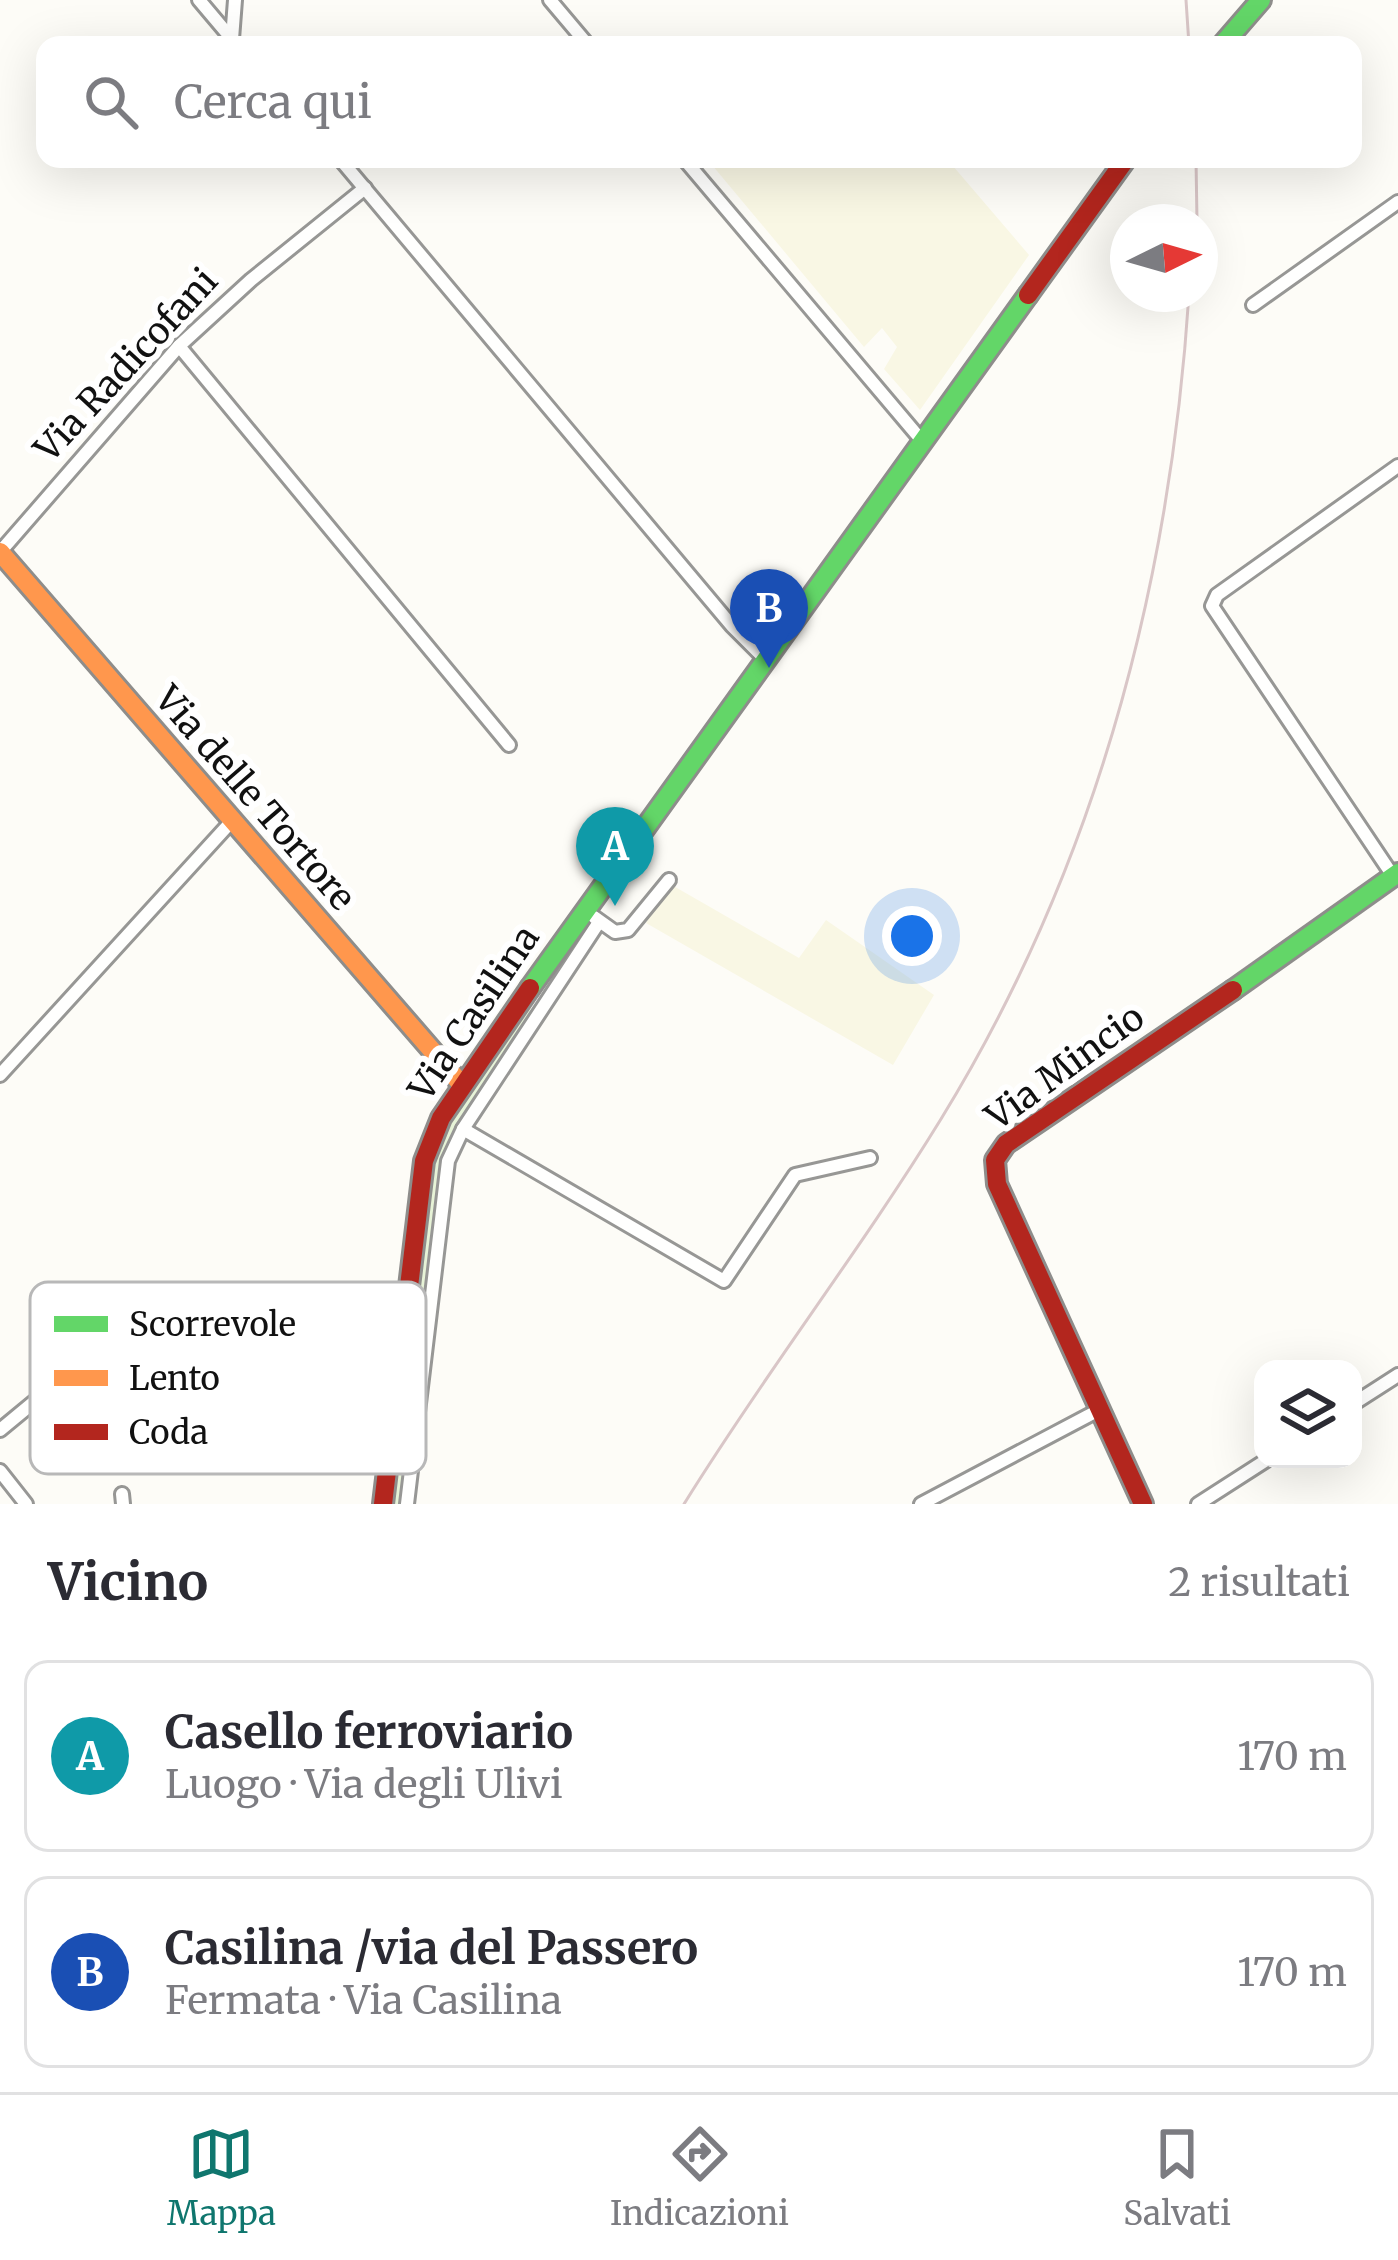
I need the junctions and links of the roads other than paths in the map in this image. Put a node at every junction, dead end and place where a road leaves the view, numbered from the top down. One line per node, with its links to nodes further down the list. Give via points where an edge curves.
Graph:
1 (199, 0): 5 (street)
2 (236, 0): 6 (street)
3 (550, 0): 7 (street)
4 (1261, 0): 8 (main road)
5 (230, 36)
6 (235, 36)
7 (581, 36)
8 (1230, 36)
9 (348, 168): 12 (street)
10 (692, 168): 16 (street)
11 (1120, 168): 16 (main road, Via Casilina)
12 (365, 188): 15 (street, Via Radicofani); 19 (street)
13 (1398, 202): 14 (street)
14 (1253, 305)
15 (179, 346): 18 (street, Via Radicofani); 20 (street)
16 (923, 442): 19 (main road, Via Casilina)
17 (1398, 466): 22 (street, via 1212,602)
18 (0, 552): 21 (main road, Via delle Tortore)
19 (766, 660): 24 (main road, Via Casilina)
20 (508, 745)
21 (231, 822): 25 (street); 26 (main road, Via delle Tortore)
22 (1395, 874): 34 (main road, Via Mincio, via 998,1152 997,1184)
23 (669, 880): 24 (street, via 628,930 615,932)
24 (592, 915): 26 (main road, Via Casilina); 27 (street)
25 (0, 1075)
26 (462, 1085): 29 (main road, Via Casilina, via 421,1174)
27 (463, 1129): 28 (street, via 724,1281 795,1174); 30 (street, via 442,1183)
28 (869, 1158)
29 (410, 1282)
30 (426, 1330)
31 (1398, 1375): 32 (street)
32 (1362, 1398)
33 (30, 1405): 35 (street)
34 (1099, 1410): 43 (street); 44 (main road, Via Mincio)
35 (0, 1430)
36 (1254, 1468): 45 (street)
37 (0, 1471): 40 (street)
38 (387, 1474): 41 (main road, Via Casilina)
39 (410, 1474): 42 (street)
40 (26, 1504)
41 (383, 1504)
42 (407, 1504)
43 (921, 1504)
44 (1143, 1504)
45 (1198, 1504)

